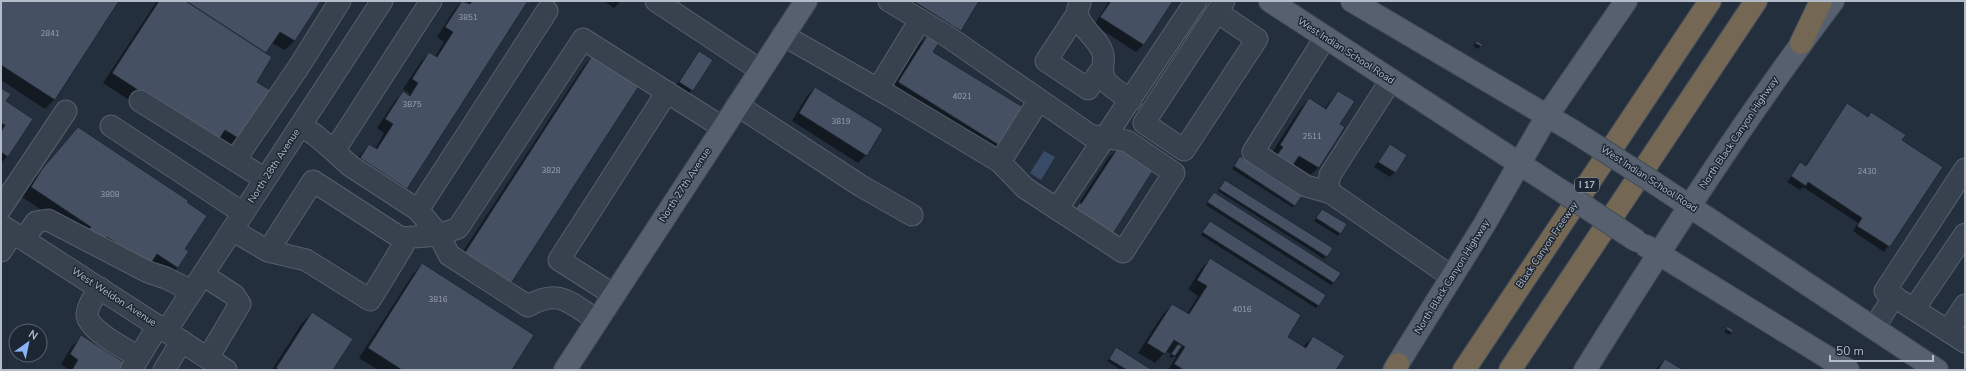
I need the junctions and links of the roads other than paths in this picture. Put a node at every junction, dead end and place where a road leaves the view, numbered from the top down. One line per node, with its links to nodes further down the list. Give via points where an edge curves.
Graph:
1 (340, 1): 23 (street)
2 (431, 1): 40 (street)
3 (656, 1): 24 (street)
4 (806, 1): 20 (main road, North 27th Avenue)
5 (889, 1): 19 (street)
6 (1196, 1): 31 (street)
7 (1270, 1): 21 (main road, West Indian School Road)
8 (1352, 1): 35 (main road, West Indian School Road)
9 (1626, 1): 35 (main road, North Black Canyon Highway)
10 (1710, 1): 78 (highway, Black Canyon Freeway / I 17)
11 (1739, 1): 79 (highway)
12 (1756, 1): 80 (highway)
13 (1821, 1): 22 (highway)
14 (1832, 1): 22 (main road, North Black Canyon Highway)
15 (380, 2): 27 (street, North 28th Avenue)
16 (1220, 6): 16 (street, via 1144,123 1184,150 1257,39)
17 (1079, 8): 25 (street, via 1081,24 1099,44 1103,55); 25 (street, via 1046,61 1088,89)
18 (547, 11): 50 (street)
19 (920, 20): 28 (street); 30 (street)
20 (783, 35): 24 (main road, North 27th Avenue); 28 (street)
21 (1325, 38): 26 (main road, West Indian School Road); 46 (street, via 1253,152 1306,186)
22 (1801, 43): 47 (main road, North Black Canyon Highway)
23 (298, 68): 27 (street); 41 (street)
24 (760, 70): 33 (main road, North 27th Avenue)
25 (1101, 70): 31 (street, via 1105,81)
26 (1390, 80): 43 (main road, West Indian School Road); 46 (street, via 1330,175)
27 (325, 89): 37 (street, North 28th Avenue)
28 (878, 89): 42 (street)
29 (667, 92): 38 (street); 53 (street, via 584,39); 63 (street, via 559,260)
30 (1039, 100): 39 (street, via 1090,135); 42 (street)
31 (1131, 100): 39 (street)
32 (140, 101): 41 (street)
33 (736, 105): 38 (main road, North 27th Avenue); 51 (street, via 861,186)
34 (66, 110): 48 (street)
35 (1547, 116): 43 (main road, North Black Canyon Highway); 47 (main road, West Indian School Road, bridge)
36 (111, 126): 52 (street)
37 (300, 126): 40 (street); 45 (street, North 28th Avenue)
38 (722, 127): 63 (main road, North 27th Avenue)
39 (1106, 138): 49 (street); 49 (street, via 1127,142 1174,173 1123,252)
40 (334, 152): 50 (street, via 349,165)
41 (235, 160): 45 (street)
42 (1000, 162): 49 (street, via 1025,188)
43 (1520, 164): 59 (main road, West Indian School Road, bridge); 60 (main road, North Black Canyon Highway)
44 (1965, 169): 64 (street, via 1886,290)
45 (265, 179): 52 (street, North 28th Avenue)
46 (1330, 193): 60 (street)
47 (1690, 206): 59 (main road, North Black Canyon Highway); 68 (main road, West Indian School Road)
48 (1, 208)
49 (1057, 209)
50 (418, 210): 53 (street)
51 (912, 215)
52 (238, 222): 58 (street); 61 (street, North 28th Avenue)
53 (448, 231): 56 (street); 67 (street, via 449,255 528,306 544,297 553,296 562,298)
54 (13, 232): 57 (street); 61 (street, via 48,220 148,272); 62 (street, West Weldon Avenue)
55 (1965, 234): 66 (street)
56 (400, 238): 58 (street, via 313,181); 58 (street, via 404,246 370,300 306,260)
57 (1, 251)
58 (268, 251)
59 (1658, 254): 81 (main road, North Black Canyon Highway); 82 (main road, West Indian School Road)
60 (1452, 277): 74 (main road, North Black Canyon Highway)
61 (197, 283): 70 (street, North 28th Avenue); 72 (street, via 234,295 240,304)
62 (100, 288): 70 (street, West Weldon Avenue); 73 (street, via 88,307 87,316 91,325)
63 (614, 294): 67 (main road, North 27th Avenue)
64 (1894, 296): 66 (street); 68 (street)
65 (1965, 305): 69 (street)
66 (1914, 309): 69 (street)
67 (597, 320): 77 (main road, North 27th Avenue)
68 (1874, 328): 83 (main road, West Indian School Road)
69 (1948, 331): 71 (street)
70 (169, 333): 72 (street, West Weldon Avenue); 73 (street); 75 (street)
71 (1965, 342)
72 (208, 358): 76 (street, West Weldon Avenue)
73 (135, 364)
74 (1395, 368)
75 (164, 370)
76 (226, 370)
77 (565, 370)
78 (1464, 370)
79 (1493, 370)
80 (1510, 370)
81 (1585, 370)
82 (1848, 370)
83 (1937, 370)

